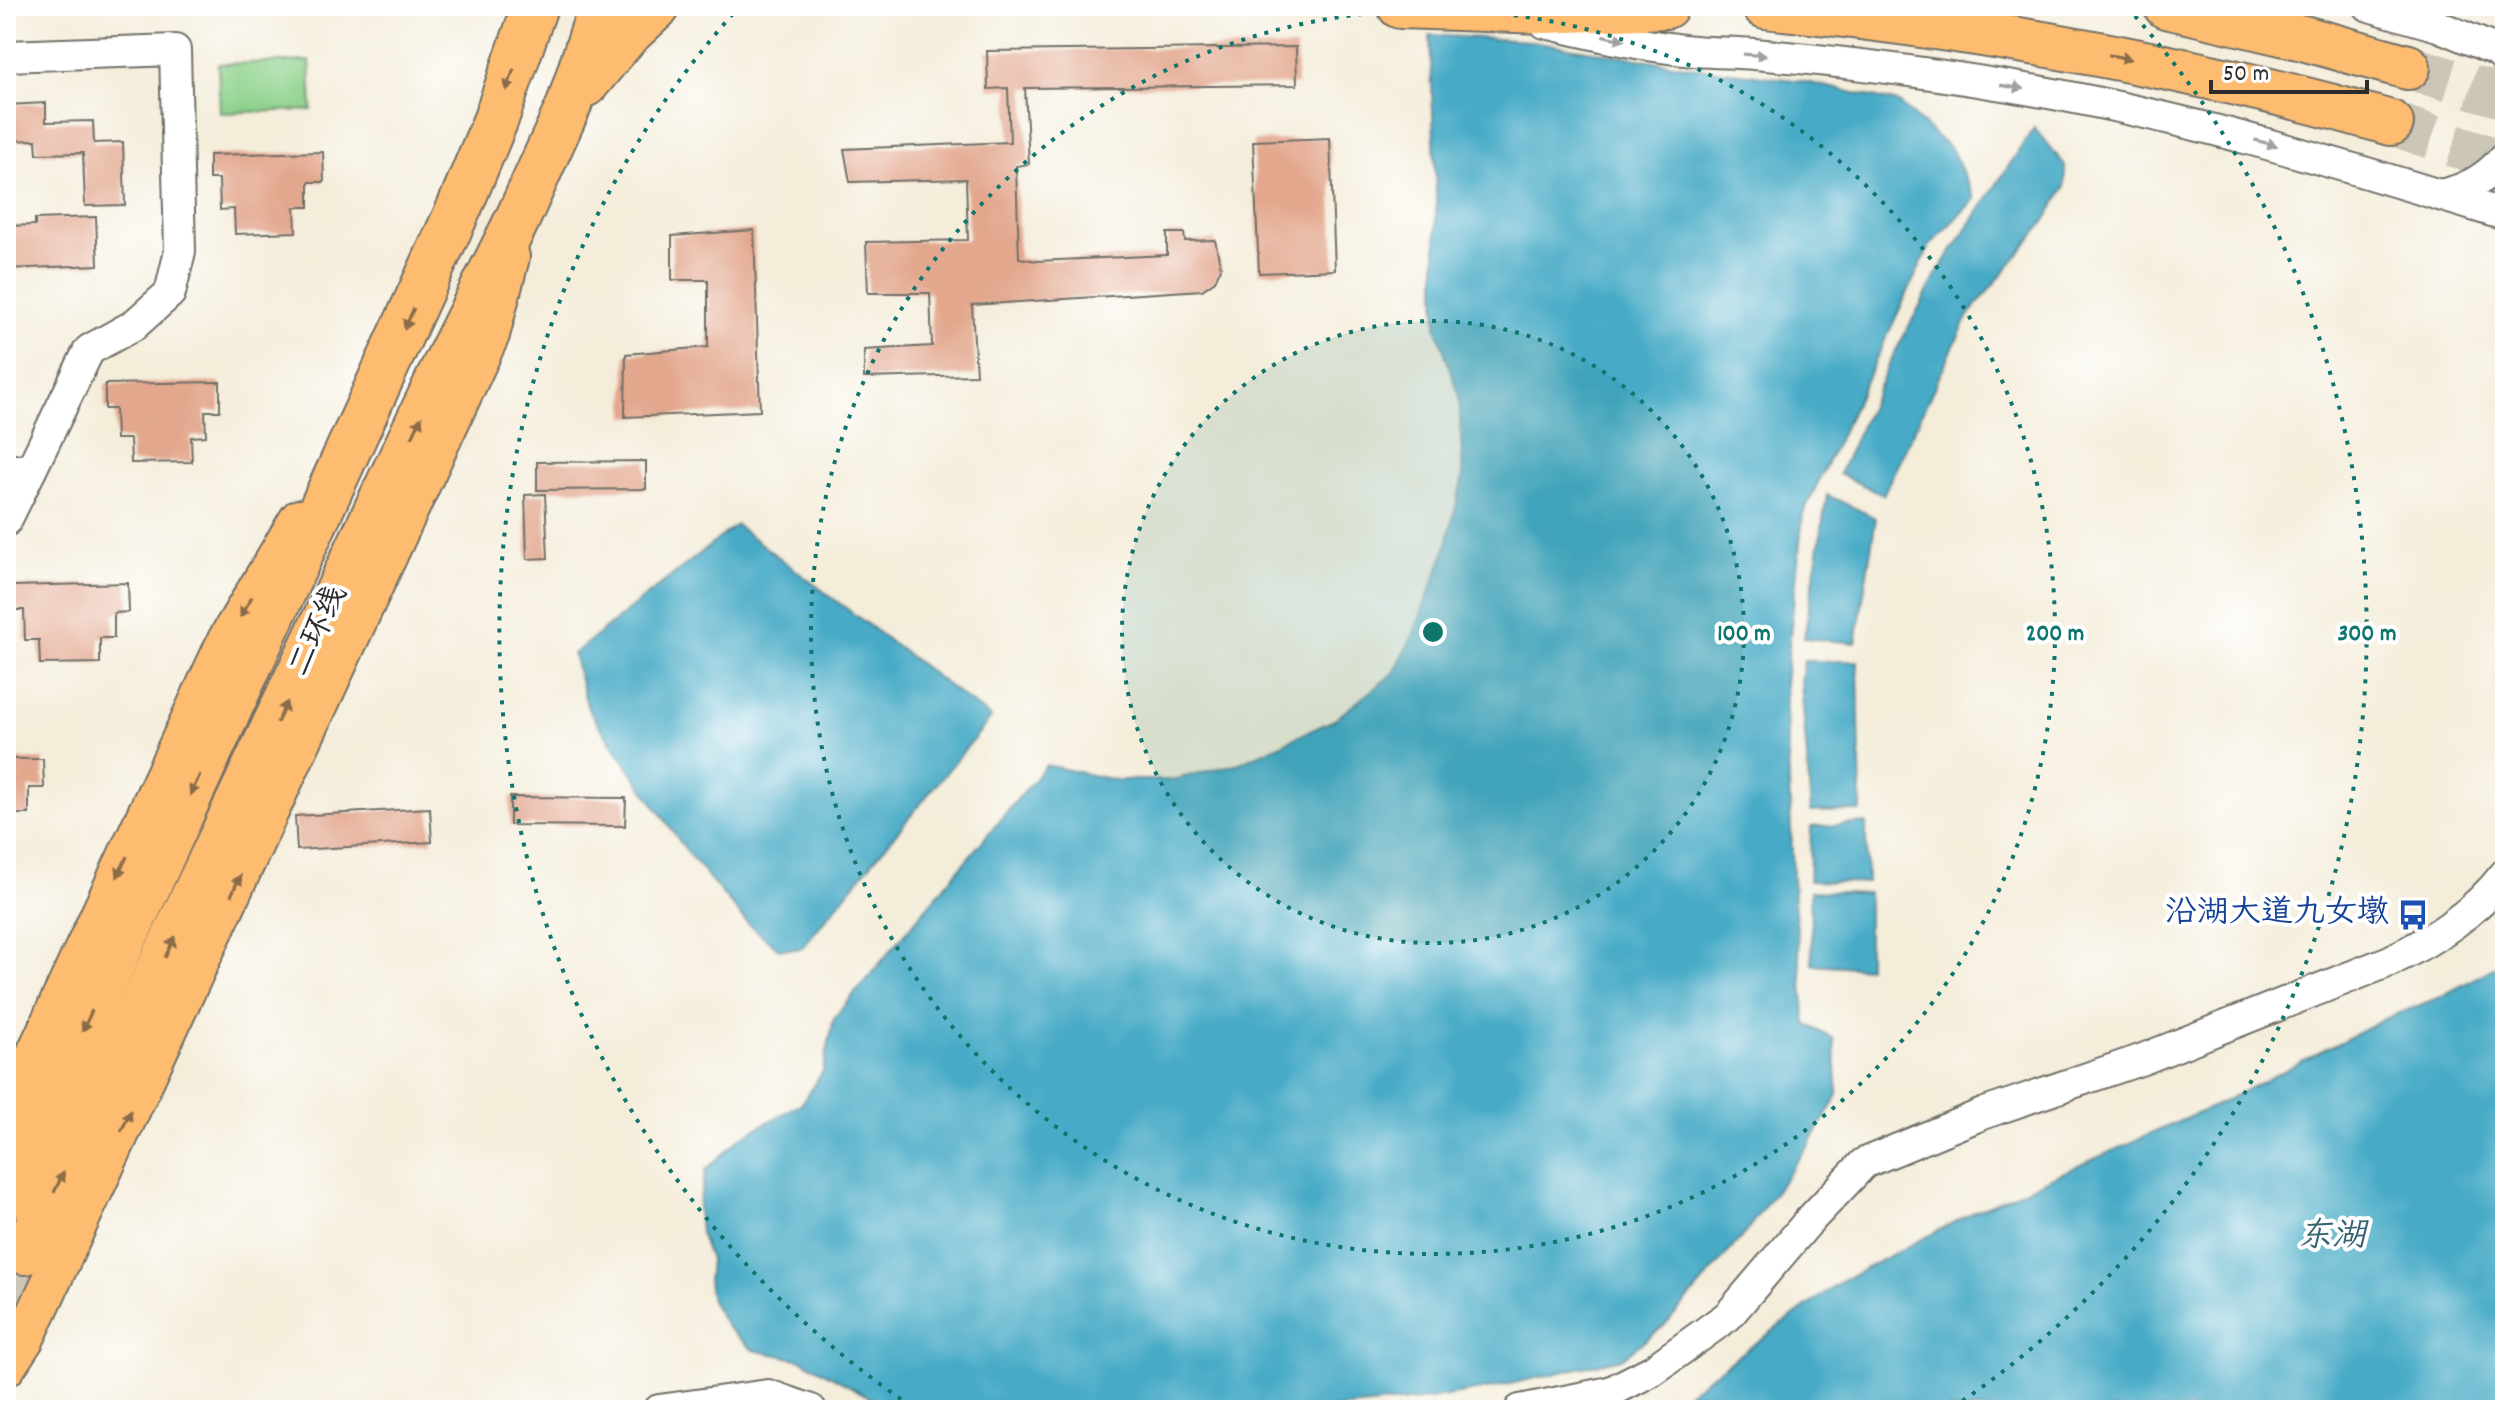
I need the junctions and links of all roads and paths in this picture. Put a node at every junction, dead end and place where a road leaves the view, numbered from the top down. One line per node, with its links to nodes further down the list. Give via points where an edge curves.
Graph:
1 (535, 6): 19 (highway, 二环线, one-way to 19, via 496,119)
2 (601, 6): 13 (highway, 二环线)
3 (658, 6): 13 (highway)
4 (1400, 6): 9 (highway)
5 (1666, 6): 9 (highway)
6 (1765, 6): 14 (highway, one-way to 14, via 2068,47 2275,91)
7 (2166, 6): 12 (highway)
8 (2369, 6): 10 (street, via 2438,26)
9 (1483, 10): 16 (street, one-way to 16, via 1677,49 1834,63 2045,92 2262,141)
10 (2503, 54)
11 (6, 56): 21 (street, via 175,50 180,251 170,293 134,325 89,350)
12 (2408, 67)
13 (569, 105): 18 (highway, 二环线)
14 (2391, 123)
15 (2505, 157): 16 (street, via 2477,183)
16 (2440, 195): 17 (street)
17 (2505, 215)
18 (518, 218): 20 (highway, 二环线, one-way to 18); 23 (main road, via 490,335)
19 (374, 397): 25 (main road, one-way to 25, via 227,640); 26 (highway, 二环线, one-way to 26)
20 (398, 468): 23 (highway); 27 (highway, 二环线, one-way to 20)
21 (18, 470): 22 (street)
22 (6, 521)
23 (343, 654): 27 (main road, one-way to 23)
24 (2505, 874): 32 (street, via 2455,924 2390,961 1864,1163 1716,1325 1653,1370 1610,1392)
25 (6, 1118)
26 (6, 1197)
27 (37, 1270): 28 (main road, via 28,1299); 29 (main road, via 25,1338)
28 (6, 1302)
29 (6, 1367)
30 (659, 1410): 31 (street, via 768,1395)
31 (811, 1410)
32 (1520, 1410)

